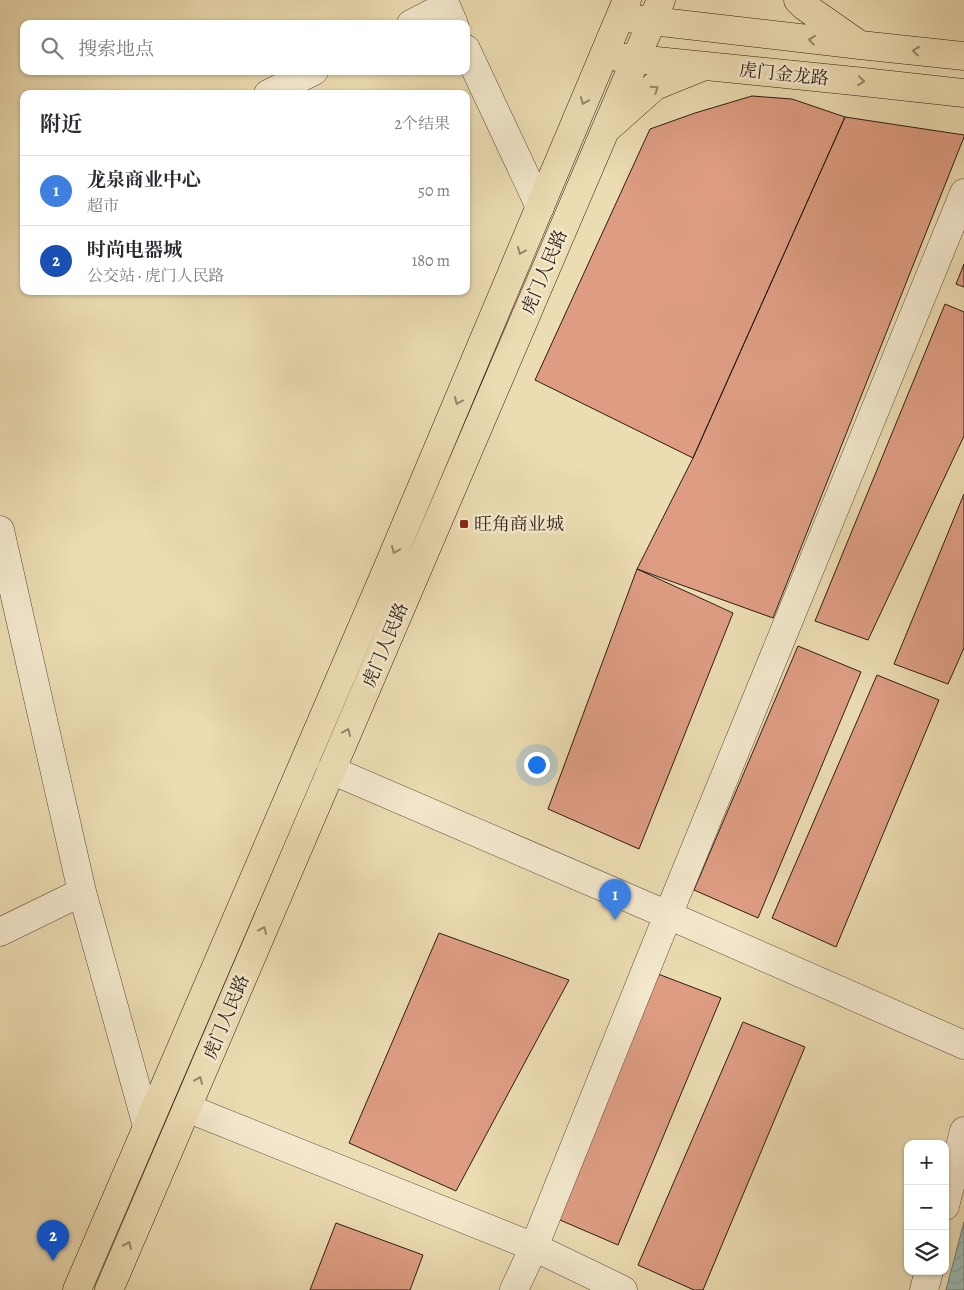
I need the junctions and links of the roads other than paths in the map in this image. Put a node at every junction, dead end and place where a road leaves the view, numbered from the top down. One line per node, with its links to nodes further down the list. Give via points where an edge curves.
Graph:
1 (798, 0): 6 (main road)
2 (624, 9): 3 (main road, 虎门金龙路); 7 (main road, 虎门人民路)
3 (656, 10): 6 (main road, 虎门金龙路, one-way to 3); 10 (main road, 虎门人民路)
4 (419, 20): 5 (street, via 446,6)
5 (452, 20)
6 (860, 45): 8 (main road, 虎门金龙路, one-way to 6)
7 (603, 56): 10 (main road, 虎门金龙路); 17 (main road, 虎门人民路, one-way to 17)
8 (964, 56)
9 (470, 58): 17 (street)
10 (635, 59): 11 (main road, 虎门金龙路); 15 (main road, 虎门人民路)
11 (705, 66): 14 (main road, 虎门金龙路, one-way to 14); 15 (main road, one-way to 11, via 655,86)
12 (306, 75): 13 (street)
13 (276, 90)
14 (964, 93)
15 (604, 132): 19 (main road, 虎门人民路, one-way to 15)
16 (964, 193): 21 (street)
17 (540, 207): 25 (main road, 虎门人民路, one-way to 25)
18 (0, 530): 20 (street)
19 (331, 770): 21 (street); 24 (main road, 虎门人民路, one-way to 19)
20 (82, 892): 22 (street); 25 (street)
21 (668, 915): 23 (street); 28 (street)
22 (0, 932)
23 (964, 1044)
24 (187, 1108): 28 (street); 31 (main road, 虎门人民路, one-way to 24)
25 (147, 1126): 30 (main road, 虎门人民路)
26 (964, 1131): 27 (street)
27 (949, 1190)
28 (534, 1247): 32 (street); 33 (street)
29 (928, 1275): 34 (street)
30 (77, 1290)
31 (109, 1290)
32 (514, 1290)
33 (623, 1290)
34 (924, 1290)

